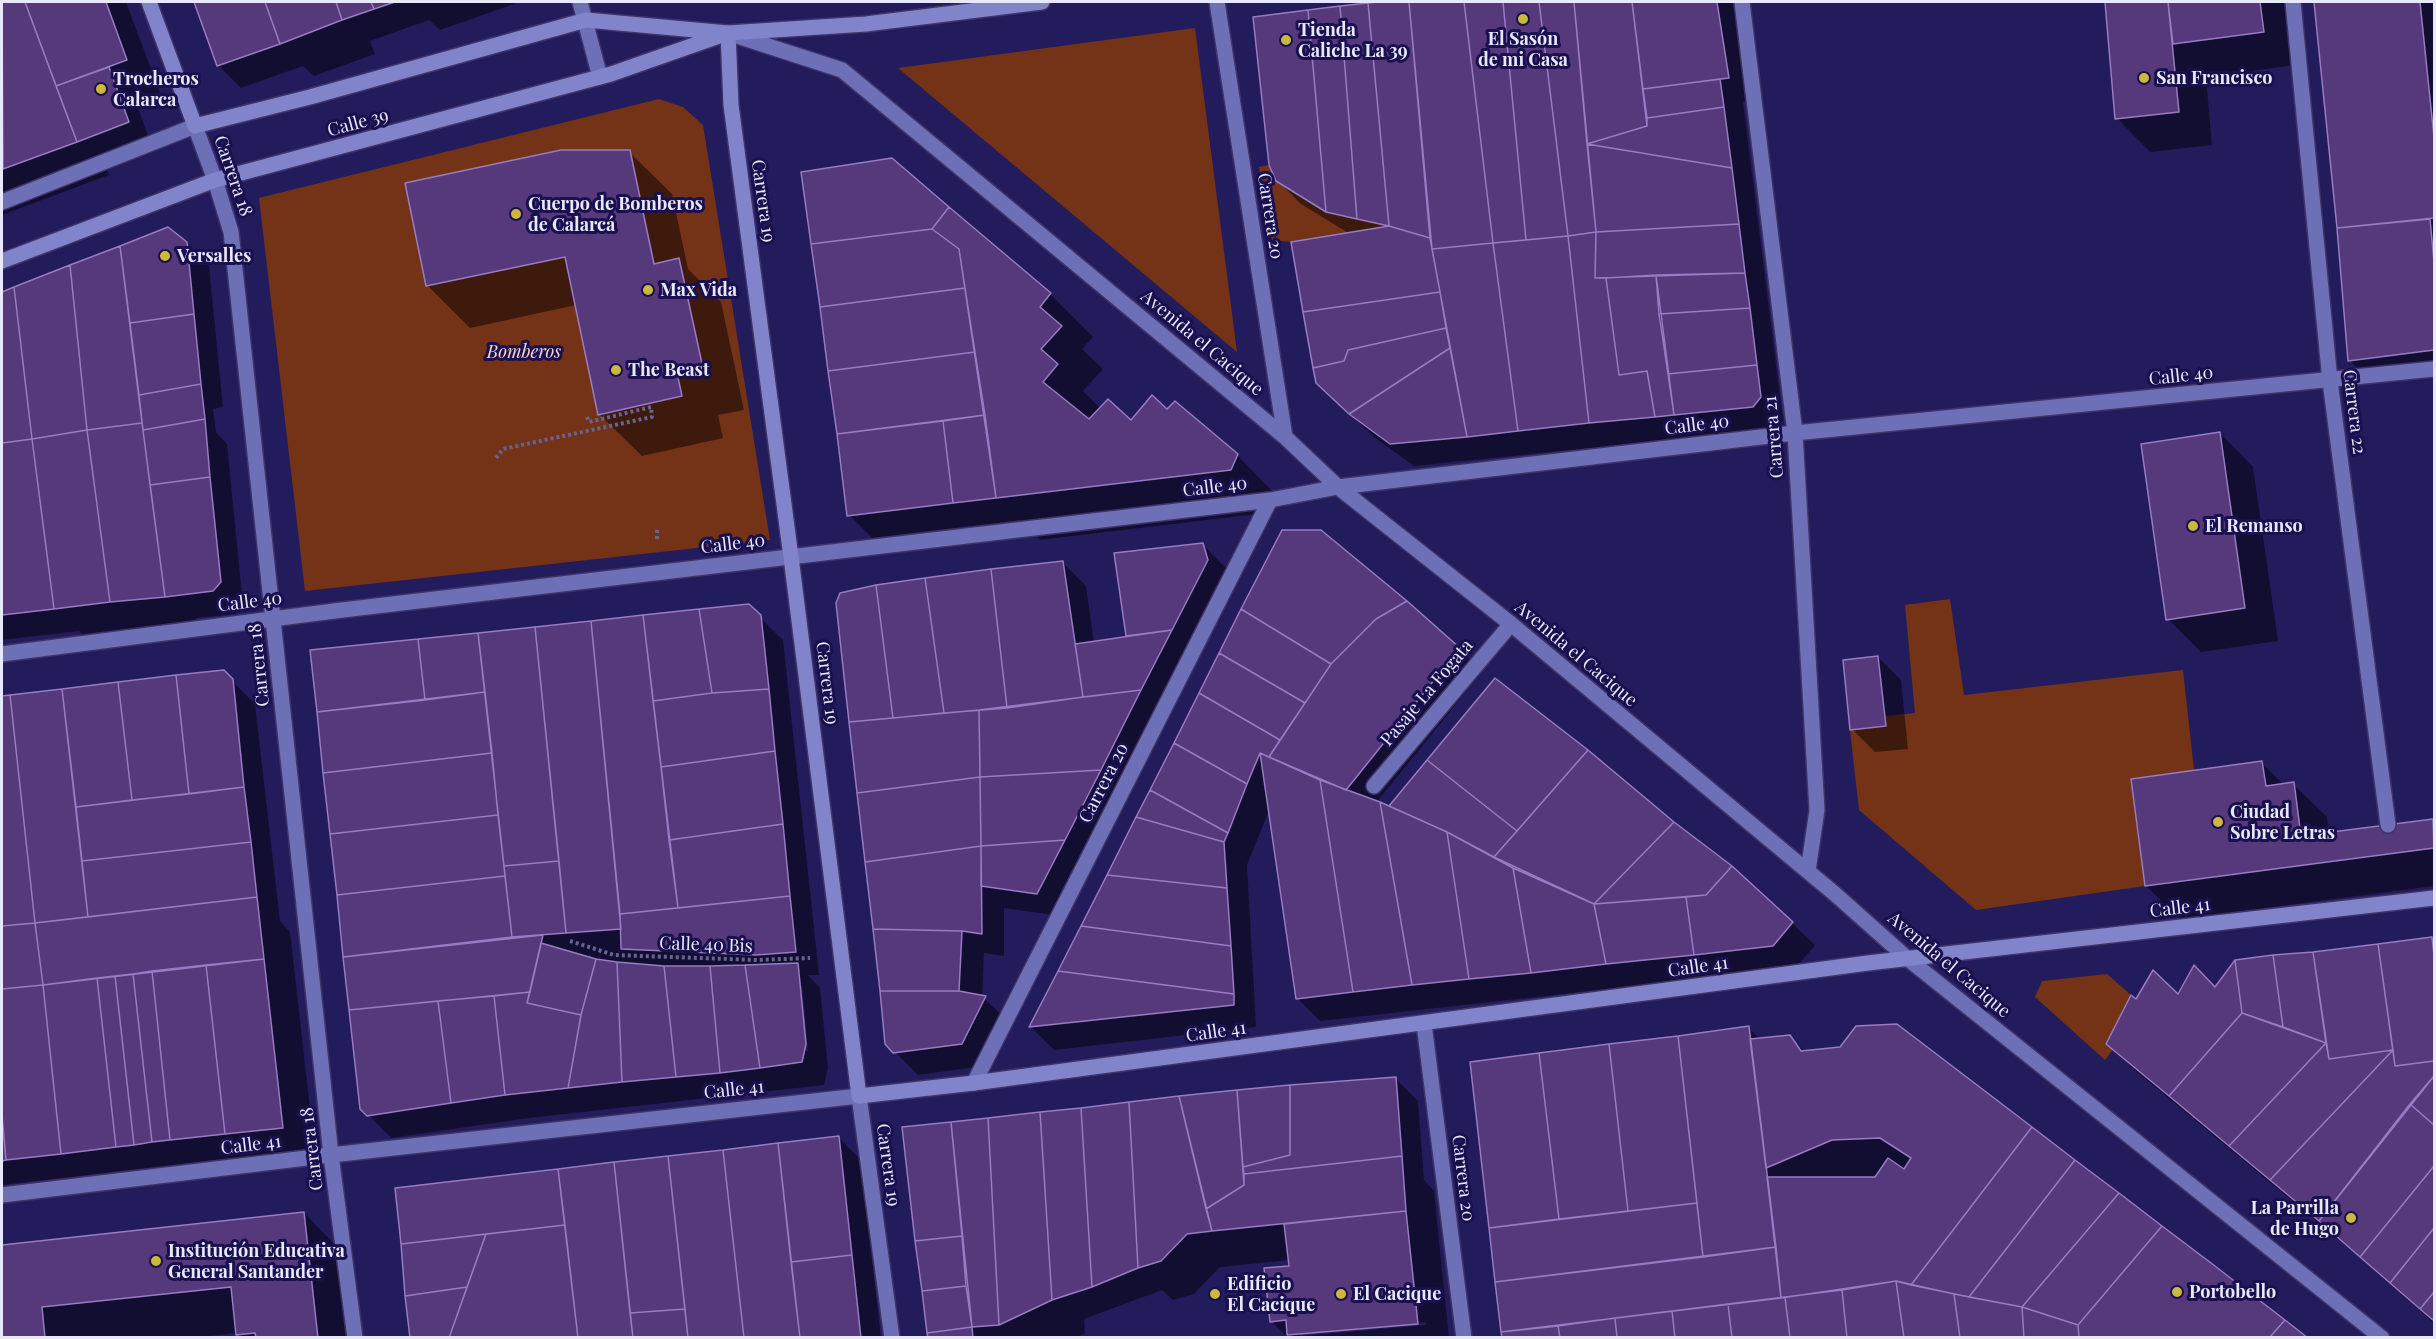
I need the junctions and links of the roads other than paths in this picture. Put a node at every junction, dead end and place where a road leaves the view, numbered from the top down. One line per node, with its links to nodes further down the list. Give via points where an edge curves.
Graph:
1 (149, 2): 10 (street, Carrera 18)
2 (580, 2): 7 (street)
3 (1042, 2): 8 (street, Calle 39, via 866,24)
4 (1217, 2): 17 (street, Carrera 20)
5 (1742, 2): 16 (street, Carrera 21)
6 (2293, 2): 15 (street, Carrera 22)
7 (586, 20): 8 (street, Calle 39); 9 (street); 10 (street, Calle 39)
8 (728, 33): 9 (street, Calle 39); 17 (street, Avenida el Cacique, via 842,70); 20 (street, Carrera 19, via 730,105)
9 (600, 77): 11 (street, Calle 39)
10 (195, 126): 11 (street, Carrera 18); 12 (street, Calle 39)
11 (215, 180): 13 (street, Calle 39); 21 (street, Carrera 18, via 231,232)
12 (2, 202)
13 (2, 261)
14 (2434, 369): 15 (street, Calle 40)
15 (2330, 381): 16 (street, Calle 40); 25 (street, Carrera 22)
16 (1795, 433): 18 (street, Calle 40); 26 (street, Carrera 21, via 1817,810)
17 (1285, 437): 18 (street, Avenida el Cacique)
18 (1338, 486): 19 (street, Calle 40); 22 (street, Avenida el Cacique)
19 (1270, 500): 20 (street, Calle 40); 30 (street, Carrera 20)
20 (791, 557): 21 (street, Calle 40); 31 (street, Carrera 19)
21 (274, 619): 23 (street, Calle 40); 32 (street, Carrera 18)
22 (1510, 624): 24 (street, Pasaje La Fogata); 26 (street, Avenida el Cacique)
23 (2, 654)
24 (1374, 786)
25 (2388, 825)
26 (1808, 871): 28 (street, Avenida el Cacique)
27 (2434, 898): 28 (street, Calle 41)
28 (1908, 959): 29 (street, Calle 41); 37 (street, Avenida el Cacique)
29 (1424, 1024): 30 (street, Calle 41); 36 (street, Carrera 20)
30 (974, 1083): 31 (street, Calle 41)
31 (859, 1096): 32 (street, Calle 41); 35 (street, Carrera 19)
32 (332, 1155): 33 (street, Calle 41); 34 (street, Carrera 18)
33 (2, 1195)
34 (355, 1338)
35 (892, 1338)
36 (1464, 1338)
37 (2382, 1338)

